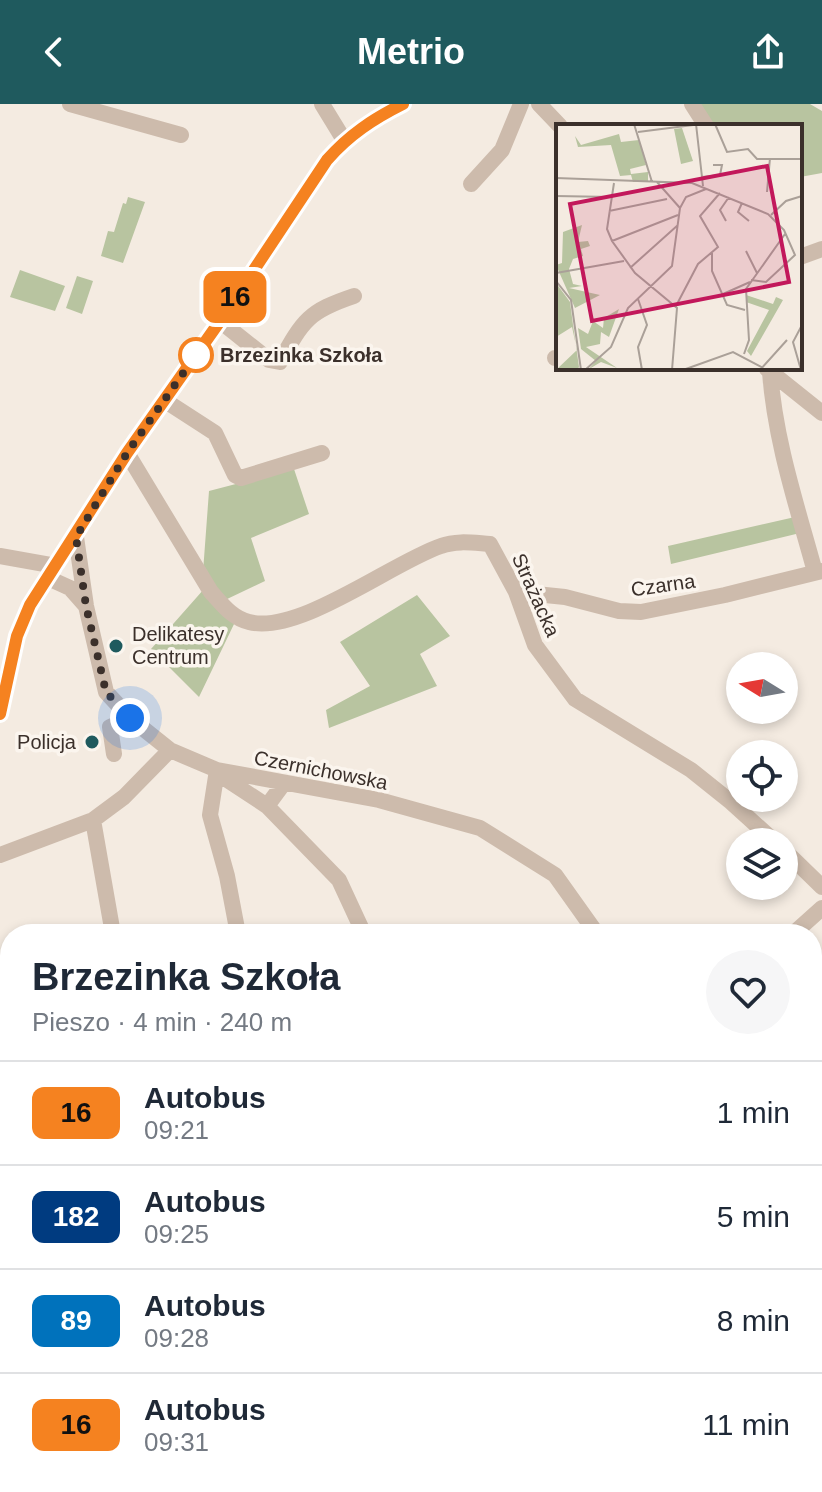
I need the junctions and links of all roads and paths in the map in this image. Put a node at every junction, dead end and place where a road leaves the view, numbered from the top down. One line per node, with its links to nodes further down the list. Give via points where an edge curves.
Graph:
1 (70, 104): 9 (street)
2 (322, 104): 10 (street)
3 (403, 104): 10 (street)
4 (521, 104): 11 (street, via 502,150)
5 (539, 104): 7 (street)
6 (692, 104): 8 (street)
7 (558, 124)
8 (705, 124)
9 (181, 135)
10 (344, 140): 15 (street)
11 (471, 184)
12 (822, 249): 13 (street)
13 (802, 256)
14 (354, 296): 15 (street, via 323,306 301,324 280,362 269,360)
15 (220, 321): 17 (street)
16 (768, 370): 18 (street); 26 (street, Czarna, via 784,460)
17 (164, 400): 19 (street); 20 (street, via 215,433 241,478)
18 (822, 413)
19 (127, 453): 21 (street); 22 (street, Strażacka)
20 (322, 453)
21 (112, 477): 22 (street); 23 (street)
22 (145, 483): 27 (street, Strażacka, via 211,592 227,610 252,623 270,624 320,607 442,546 465,542 490,544)
23 (76, 537): 25 (street); 28 (street, Czernichowska)
24 (0, 556): 25 (street)
25 (52, 572): 28 (street); 29 (street, via 17,636)
26 (819, 572): 27 (street, Czarna, via 641,612)
27 (516, 592): 37 (street, Strażacka, via 535,645 575,699 691,770)
28 (86, 606): 30 (street, Czernichowska, via 106,692)
29 (0, 714)
30 (130, 718): 31 (street, Czernichowska); 32 (street, via 110,727)
31 (170, 750): 33 (street, Czernichowska); 36 (street)
32 (114, 754)
33 (217, 770): 34 (street, Czernichowska); 35 (street); 43 (street, via 210,815)
34 (284, 783): 35 (street); 45 (street, Czernichowska, via 379,800 480,828 555,875)
35 (267, 806): 44 (street, via 339,880)
36 (93, 820): 38 (street); 42 (street)
37 (760, 828)
38 (0, 855)
39 (798, 864): 40 (street)
40 (822, 887)
41 (822, 908): 46 (street)
42 (111, 924)
43 (236, 924)
44 (359, 924)
45 (590, 924)
46 (804, 924)

